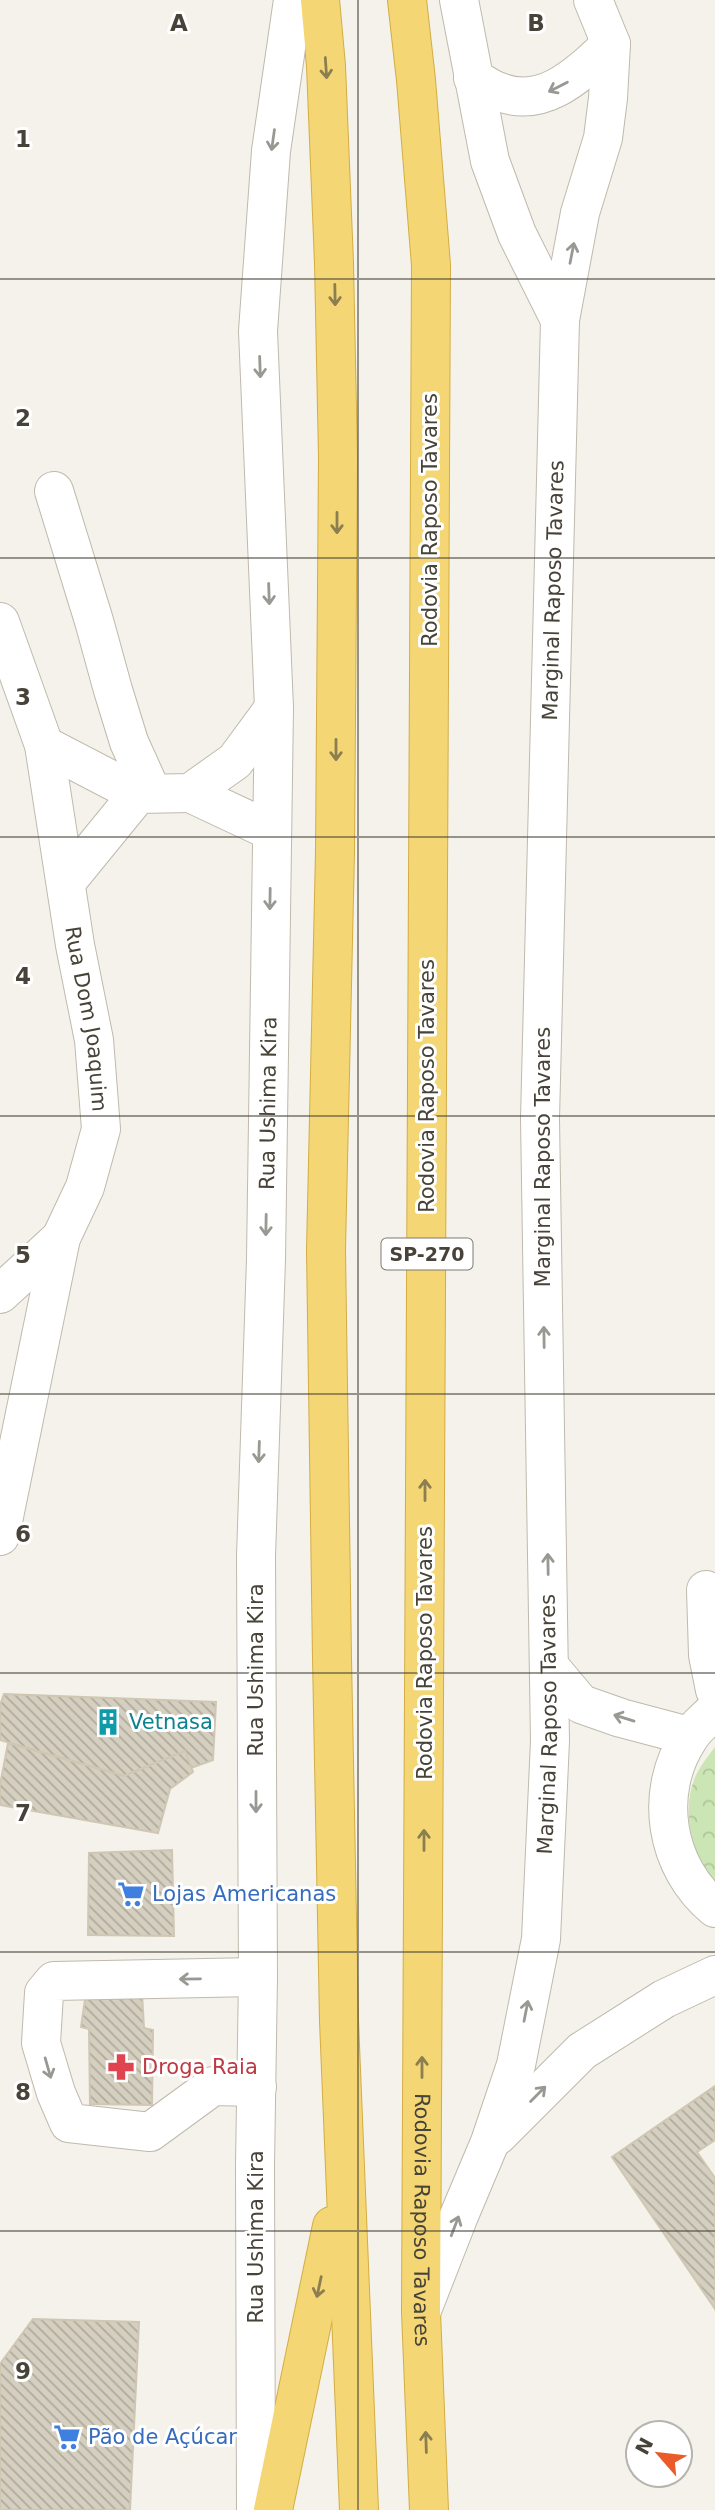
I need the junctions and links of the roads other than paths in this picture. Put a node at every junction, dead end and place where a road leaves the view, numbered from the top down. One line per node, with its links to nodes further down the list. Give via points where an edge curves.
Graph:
1 (293, 0): 11 (street, Rua Ushima Kira, one-way to 11, via 271,151 258,331)
2 (320, 0): 29 (highway, one-way to 29, via 327,66 338,457 326,1250)
3 (407, 0): 30 (highway, Rodovia Raposo Tavares / SP-270, one-way to 3, via 431,265)
4 (459, 0): 7 (street, Marginal Raposo Tavares)
5 (593, 0): 6 (street)
6 (611, 44): 7 (street, one-way to 7, via 579,74 546,93 499,92); 8 (street, one-way to 6, via 580,213 603,138)
7 (473, 78): 8 (street, Marginal Raposo Tavares, via 490,161 517,234)
8 (560, 320): 21 (street, Marginal Raposo Tavares, one-way to 8, via 541,1119)
9 (54, 491): 14 (street)
10 (0, 622): 12 (street, Rua Dom Joaquim)
11 (274, 708): 13 (street, via 235,761); 15 (street, Rua Ushima Kira)
12 (44, 745): 14 (street); 16 (street, Rua Dom Joaquim)
13 (190, 793): 14 (street); 15 (street)
14 (145, 794): 16 (street)
15 (271, 831): 26 (street, Rua Ushima Kira, one-way to 26, via 266,1259 256,1556)
16 (66, 881): 17 (street, Rua Dom Joaquim, via 94,1040 101,1129 85,1187)
17 (61, 1238): 18 (street); 19 (street, Rua Dom Joaquim)
18 (0, 1294)
19 (0, 1536)
20 (706, 1590): 22 (street, via 708,1655)
21 (550, 1667): 23 (street, one-way to 21, via 621,1718 581,1704); 28 (street, Marginal Raposo Tavares, one-way to 21, via 516,2065 541,1939)
22 (715, 1690)
23 (702, 1723): 24 (street, via 674,1768 668,1802 670,1837 682,1870)
24 (715, 1908)
25 (715, 1975): 28 (street, one-way to 25, via 582,2051 664,1999)
26 (258, 1977): 27 (street, Rua Ushima Kira); 27 (street, one-way to 27, via 54,1981 44,1993 41,2043 69,2123 150,2132 213,2086)
27 (257, 2087): 31 (street, Rua Ushima Kira)
28 (490, 2143): 30 (street, Marginal Raposo Tavares, one-way to 28)
29 (344, 2172): 32 (highway, one-way to 32); 33 (highway)
30 (421, 2312): 34 (highway, Rodovia Raposo Tavares / SP-270, one-way to 30)
31 (256, 2510)
32 (272, 2510)
33 (359, 2510)
34 (429, 2510)

